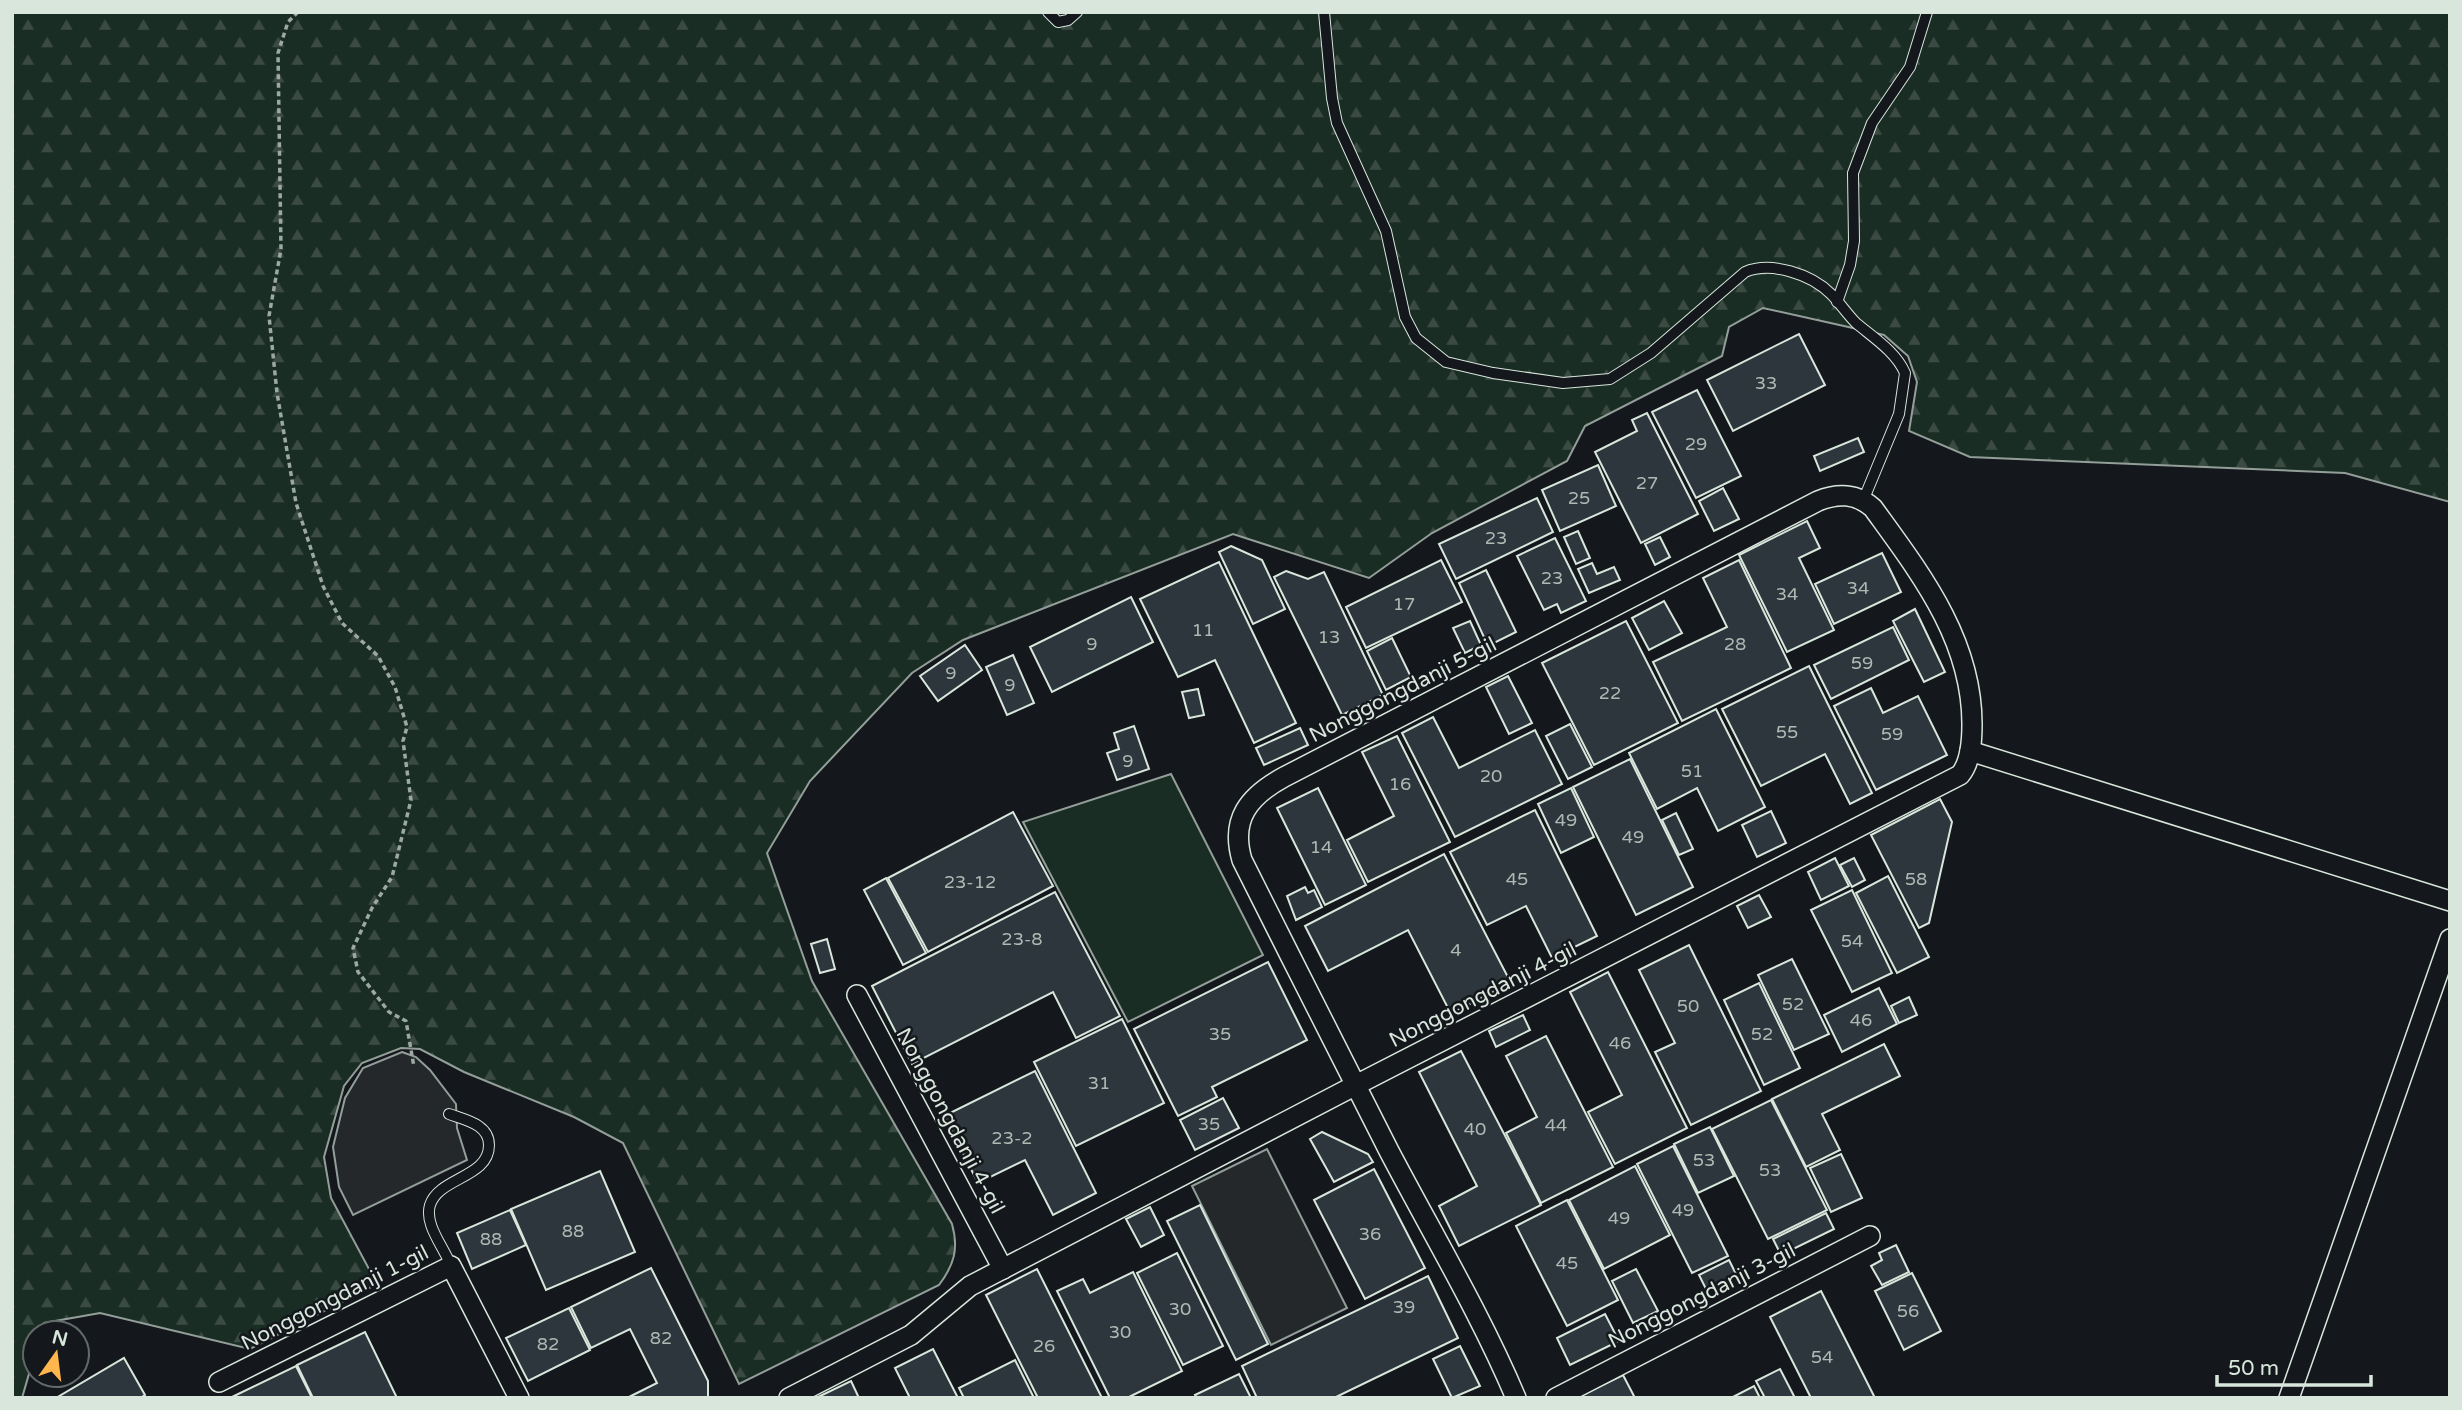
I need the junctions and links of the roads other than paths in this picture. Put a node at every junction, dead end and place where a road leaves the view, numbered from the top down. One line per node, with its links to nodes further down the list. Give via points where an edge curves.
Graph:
1 (1048, 12): 2 (lane, via 1058,22)
2 (1077, 12)
3 (1324, 12): 5 (lane, via 1337,123 1386,231 1405,317 1416,338 1446,362 1563,383 1610,379 1651,354 1735,279 1756,267 1794,272 1822,287)
4 (1927, 12): 5 (lane, via 1910,67 1872,123 1853,173 1854,241)
5 (1837, 302): 6 (lane, via 1894,356 1905,373 1899,414)
6 (1863, 501): 7 (street, via 1924,579 1951,629 1970,697); 11 (street, Nonggongdanji 5-gil, via 1841,495 1818,500 1295,771 1252,798 1238,824 1242,860)
7 (1970, 751): 8 (street); 11 (street, Nonggongdanji 4-gil, via 1964,771 1956,778)
8 (2450, 901)
9 (2450, 939): 21 (street)
10 (857, 995): 15 (street, Nonggongdanji 4-gil)
11 (1356, 1086): 15 (street, Nonggongdanji 4-gil); 19 (street, Nonggongdanji 5-gil)
12 (449, 1114): 14 (lane, via 483,1129 489,1141 482,1164 437,1193 430,1204 429,1218)
13 (1870, 1236): 20 (street, Nonggongdanji 3-gil)
14 (451, 1266): 16 (street, Nonggongdanji 1-gil); 17 (street, Nonggongdanji 1-gil)
15 (1003, 1269): 18 (street, Nonggongdanji 4-gil, via 970,1286 911,1335)
16 (219, 1382)
17 (519, 1398)
18 (789, 1398)
19 (1516, 1398)
20 (1556, 1398)
21 (2289, 1398)

